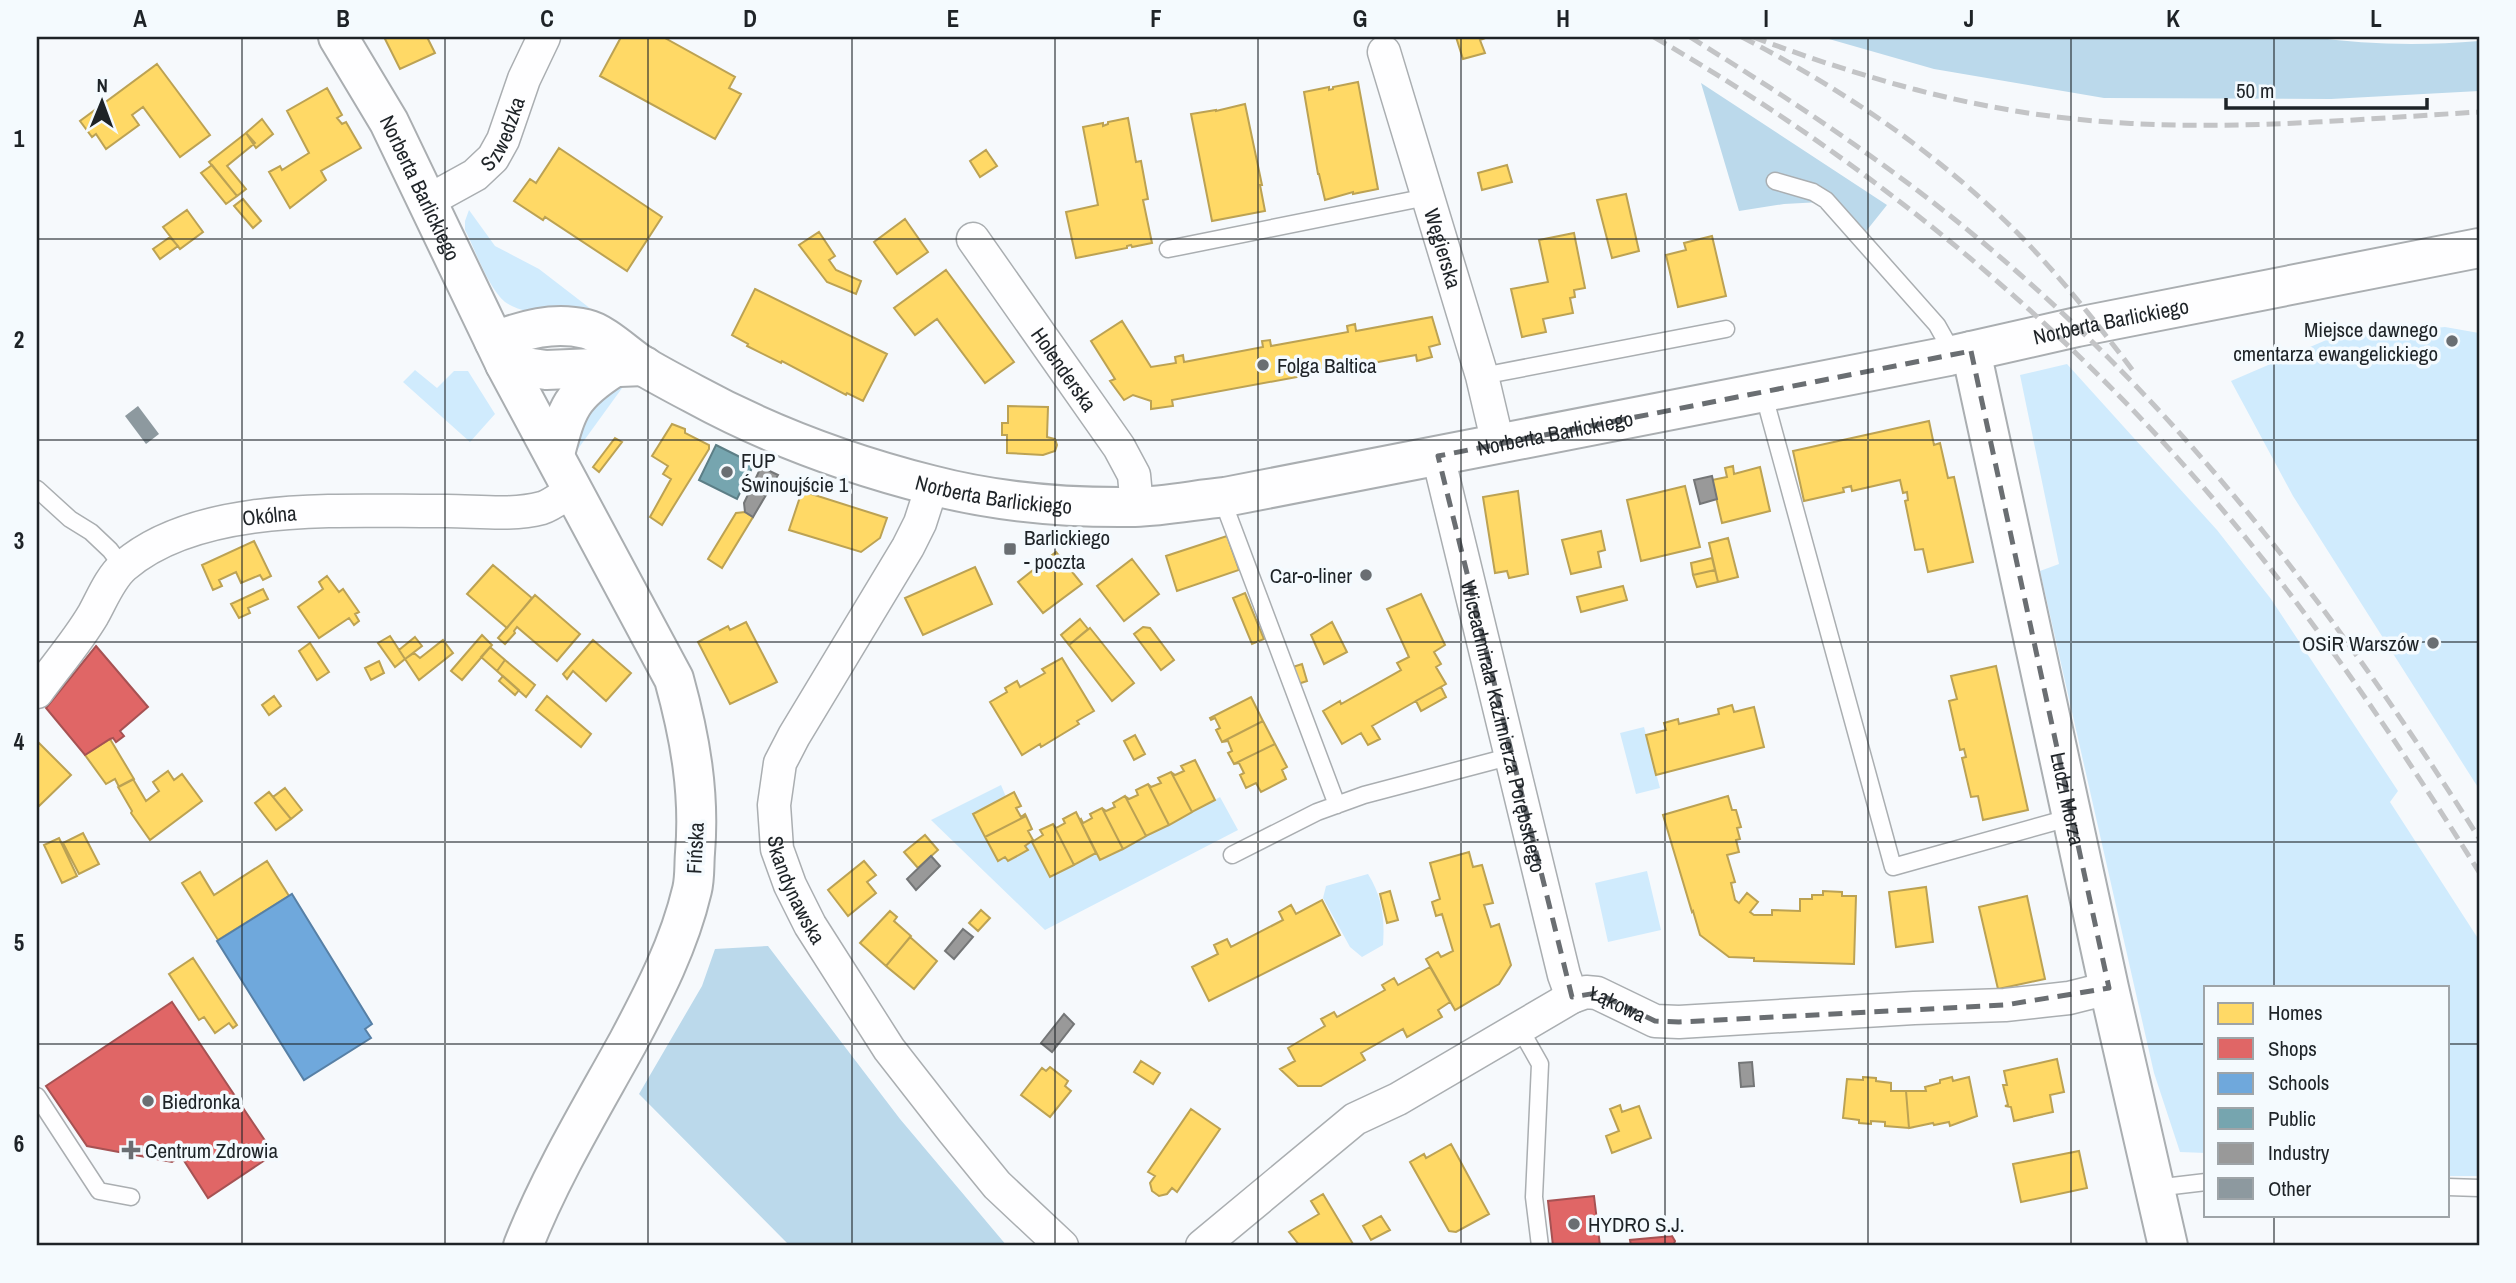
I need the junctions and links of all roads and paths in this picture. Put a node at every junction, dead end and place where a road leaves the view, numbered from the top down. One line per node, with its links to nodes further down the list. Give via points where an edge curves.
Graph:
1 (338, 37): 6 (street, Norberta Barlickiego, via 389,122)
2 (544, 37): 6 (street, Szwedzka, via 492,158 475,175)
3 (1384, 52): 5 (street, Węgierska)
4 (1775, 181): 12 (lane, via 1826,200)
5 (1427, 197): 9 (lane); 14 (street, Węgierska)
6 (426, 201): 11 (street, Norberta Barlickiego)
7 (973, 239): 23 (street, Holenderska, via 1119,447 1134,475)
8 (2479, 248): 12 (street, Norberta Barlickiego)
9 (1168, 249)
10 (1726, 328): 14 (lane)
11 (499, 353): 13 (street, Norberta Barlickiego, via 526,330 578,327 590,329); 17 (street, Norberta Barlickiego)
12 (1960, 353): 15 (street, Norberta Barlickiego); 28 (street, Ludzi Morza)
13 (628, 367): 17 (street, via 589,383 572,403); 19 (street, Norberta Barlickiego, via 812,449)
14 (1482, 376): 16 (street, Węgierska)
15 (1763, 392): 16 (street, Norberta Barlickiego); 28 (lane, via 1894,867)
16 (1498, 444): 18 (street, Norberta Barlickiego)
17 (555, 454): 21 (street, Norberta Barlickiego)
18 (1438, 456): 22 (street, Norberta Barlickiego); 26 (street, Wiceadmirała Kazimierza Porębskiego)
19 (932, 486): 23 (street, Norberta Barlickiego, via 1068,506); 42 (street, Skandynawska, via 908,547 780,763 774,805 777,849 810,925 889,1049 997,1185)
20 (37, 489): 24 (lane, via 91,532)
21 (574, 489): 24 (street, Okólna, via 543,508 311,513 224,521 181,532); 39 (street, Fińska, via 674,680 688,731 697,792 697,835 693,888 659,984)
22 (1225, 497): 23 (street, Norberta Barlickiego); 27 (lane)
23 (1137, 507)
24 (123, 567): 25 (street, Okólna)
25 (37, 692)
26 (1512, 756): 27 (lane); 31 (street, Wiceadmirała Kazimierza Porębskiego)
27 (1337, 805): 29 (lane)
28 (2072, 817): 30 (street, Ludzi Morza)
29 (1232, 855)
30 (2109, 988): 31 (street, Łąkowa, via 2005,1005 1679,1023 1655,1021 1597,993); 36 (street, Ludzi Morza)
31 (1572, 997): 32 (street, Łąkowa)
32 (1519, 1027): 43 (street, Łąkowa, via 1398,1099 1354,1119); 44 (lane, via 1540,1064 1534,1197)
33 (37, 1096): 38 (lane, via 99,1191)
34 (2204, 1182): 36 (lane)
35 (2450, 1187): 37 (lane)
36 (2155, 1188): 45 (street, Ludzi Morza)
37 (2479, 1188)
38 (131, 1197)
39 (542, 1199): 40 (street, Fińska); 41 (street, Fińska)
40 (501, 1246)
41 (523, 1246)
42 (1062, 1246)
43 (1202, 1246)
44 (1540, 1246)
45 (2168, 1246)

